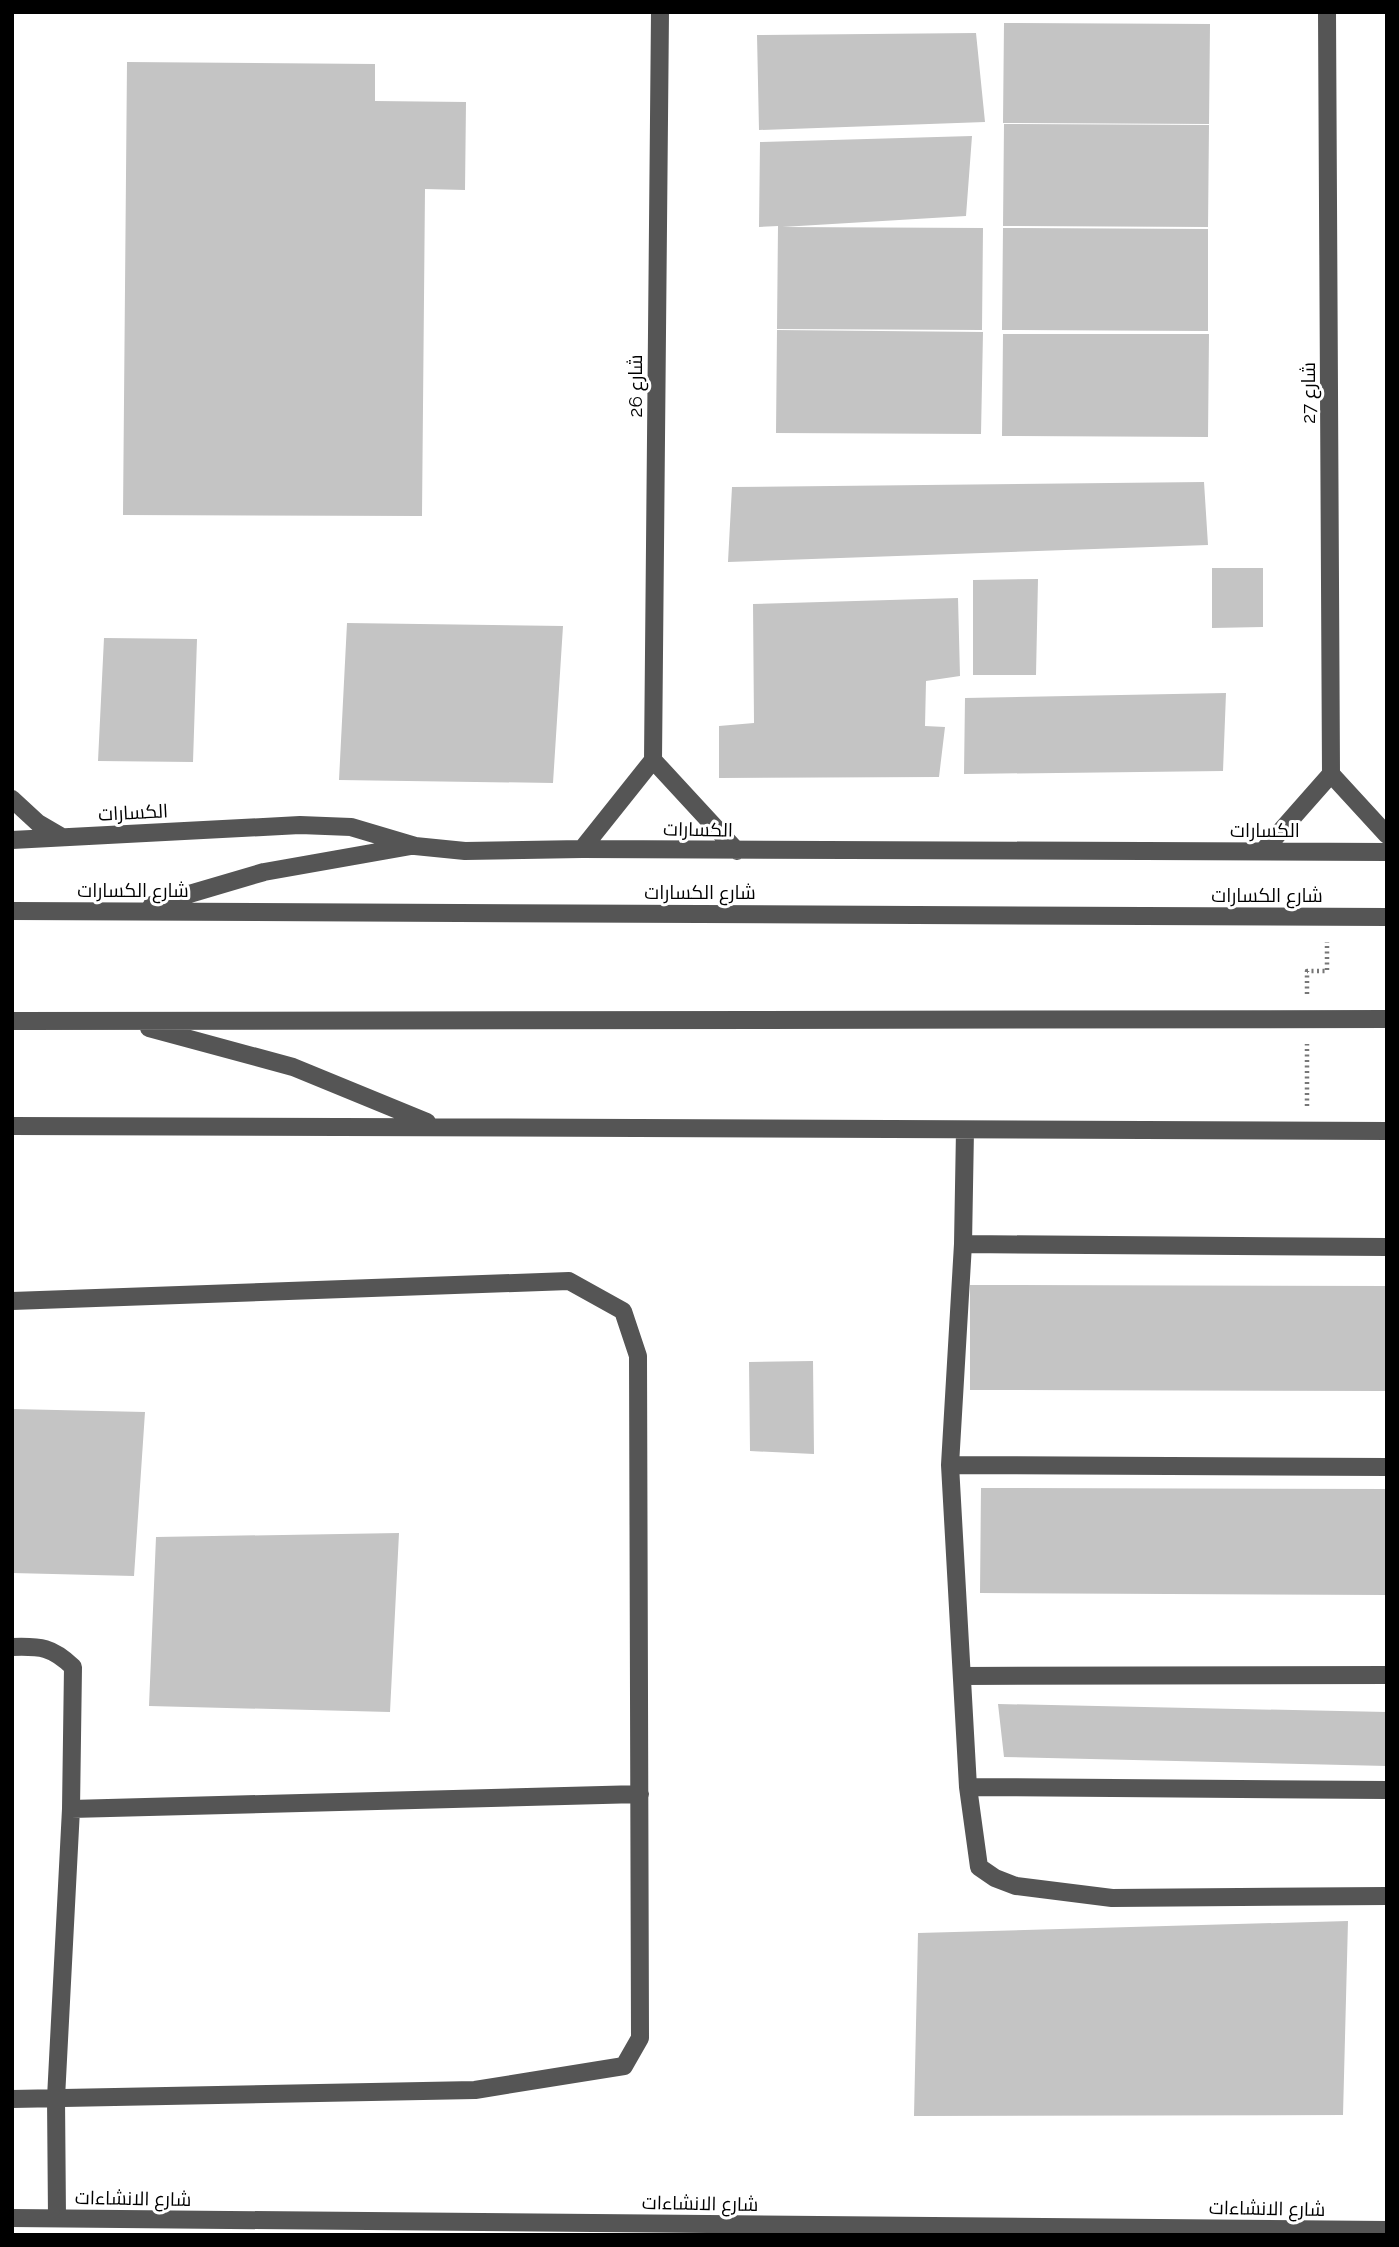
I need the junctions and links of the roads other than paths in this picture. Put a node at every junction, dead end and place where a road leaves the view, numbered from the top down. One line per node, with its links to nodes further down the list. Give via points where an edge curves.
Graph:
1 (660, 12): 3 (street, شارع 26)
2 (1326, 12): 4 (street, شارع 27)
3 (653, 760): 10 (street); 11 (street)
4 (1331, 774): 6 (street); 12 (street)
5 (12, 799): 7 (street)
6 (1387, 835)
7 (62, 837): 8 (street, الكسارات); 9 (street, الكسارات, via 300,825 351,827)
8 (12, 840)
9 (415, 846): 10 (street, الكسارات, via 465,851); 15 (street, via 264,872)
10 (582, 849): 11 (street, الكسارات)
11 (737, 851): 12 (street, الكسارات)
12 (1263, 851): 13 (street, الكسارات)
13 (1387, 852)
14 (12, 911): 15 (street, شارع الكسارات)
15 (134, 911): 16 (street, شارع الكسارات)
16 (1387, 918)
17 (1387, 1019): 19 (street)
18 (12, 1021): 19 (street)
19 (122, 1021): 20 (street, via 293,1067)
20 (435, 1125): 21 (street); 22 (street)
21 (12, 1126)
22 (965, 1130): 23 (street); 24 (street)
23 (1387, 1131)
24 (962, 1244): 25 (street); 27 (street)
25 (1387, 1247)
26 (12, 1301): 34 (street, via 569,1281 623,1311 638,1356)
27 (950, 1465): 28 (street); 31 (street)
28 (1387, 1467)
29 (12, 1647): 35 (street, via 37,1646 57,1652 73,1667)
30 (1387, 1675): 31 (street)
31 (962, 1676): 32 (street)
32 (968, 1787): 33 (street); 36 (street, via 979,1867 1016,1885 1112,1898)
33 (1387, 1790)
34 (640, 1794): 35 (street); 37 (street, via 640,2038 624,2066 475,2090)
35 (71, 1808): 37 (street)
36 (1387, 1896)
37 (56, 2098): 38 (street); 40 (street)
38 (12, 2099)
39 (12, 2218): 40 (street, شارع الانشاءات)
40 (57, 2218): 42 (street, شارع الانشاءات)
41 (1387, 2230): 42 (street, شارع الانشاءات)
42 (1320, 2232)

